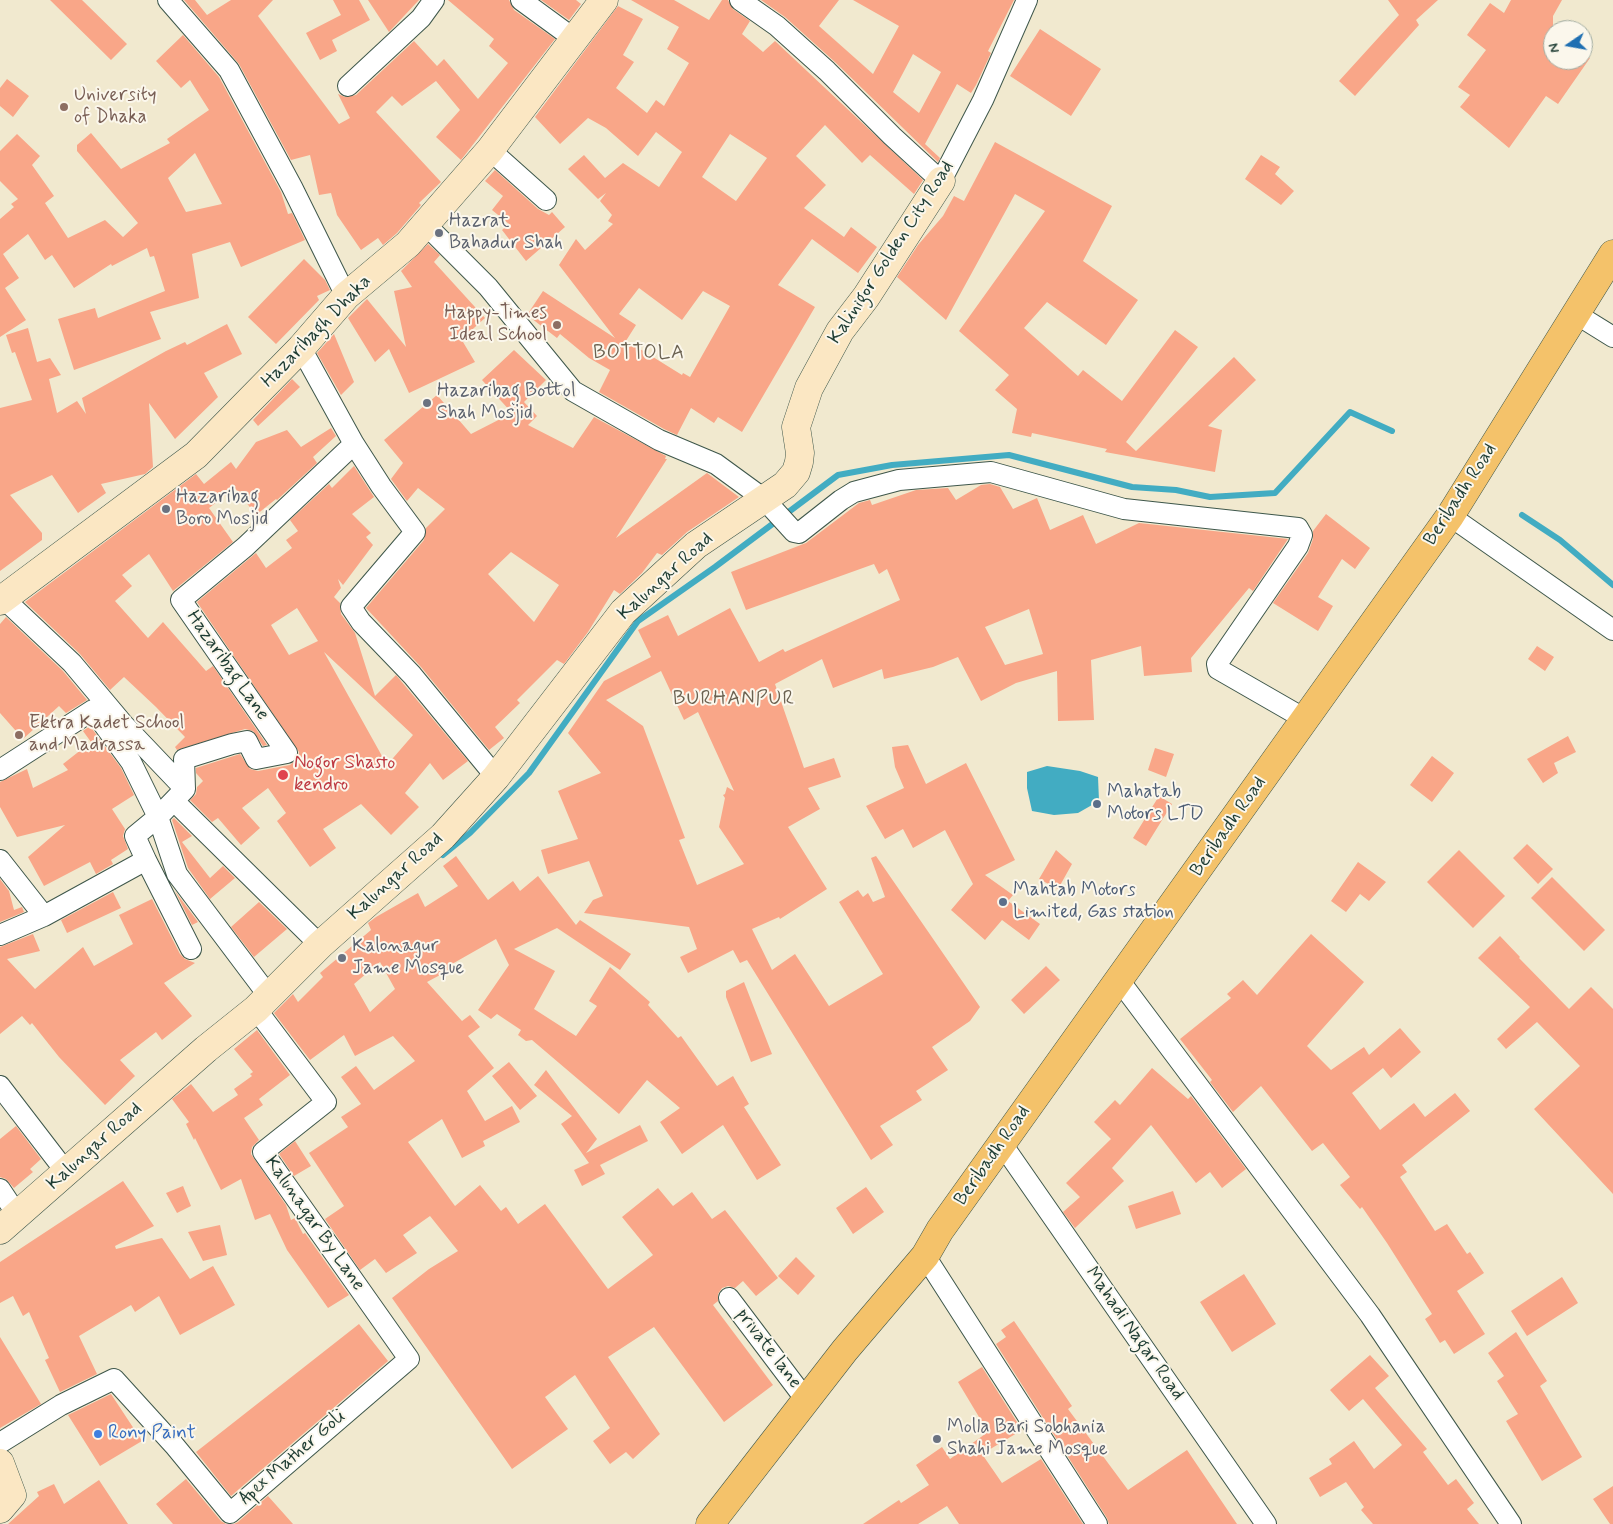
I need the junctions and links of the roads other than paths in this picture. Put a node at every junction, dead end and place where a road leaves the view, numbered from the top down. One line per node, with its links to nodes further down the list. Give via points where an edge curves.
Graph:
1 (168, 0): 14 (street, via 229,70)
2 (434, 0): 8 (street, via 421,18)
3 (521, 0): 7 (street)
4 (604, 0): 7 (street, Hazaribagh Dhaka)
5 (740, 0): 10 (street, via 777,26 827,71)
6 (1027, 0): 10 (street, Kalinigor Golden City Road, via 983,100)
7 (573, 38): 9 (street, Hazaribagh Dhaka)
8 (348, 86)
9 (490, 150): 11 (street); 12 (street, Hazaribagh Dhaka)
10 (941, 181): 19 (street, Kalinigor Golden City Road, via 892,259 840,331 809,388 796,427 800,453 796,472)
11 (546, 200)
12 (425, 224): 14 (street, Hazaribagh Dhaka, via 408,244); 19 (street, via 488,286 573,391 658,440 716,464)
13 (1613, 254): 15 (highway, Beribadh Road)
14 (346, 296): 17 (street, Hazaribagh Dhaka)
15 (1576, 314): 16 (street); 20 (highway, Beribadh Road)
16 (1613, 337)
17 (301, 348): 18 (street); 21 (street, Hazaribagh Dhaka, via 196,455)
18 (354, 444): 25 (street, via 415,532 351,607); 26 (street, Hazaribag Lane, via 245,548 181,600 288,753 256,759 247,741 184,759)
19 (769, 504): 23 (street, via 794,532 799,533 854,492 899,480 991,472 1124,509 1298,528 1302,536 1298,546 1217,664 1218,669); 25 (street, Kalungar Road, via 696,545 623,612)
20 (1450, 516): 22 (street); 23 (highway, Beribadh Road)
21 (2, 600): 26 (street, via 72,663)
22 (1613, 630)
23 (1305, 719): 34 (highway, Beribadh Road)
24 (0, 770): 27 (street, via 93,710 131,762)
25 (496, 777): 32 (street, Kalungar Road, via 443,836)
26 (180, 795): 27 (street); 32 (street)
27 (158, 817): 29 (street, via 135,836); 35 (street, via 177,874)
28 (0, 860): 30 (street)
29 (146, 860): 30 (street); 33 (street)
30 (44, 916): 31 (street)
31 (0, 934)
32 (320, 945): 35 (street, Kalungar Road)
33 (191, 949)
34 (1119, 980): 37 (highway, Beribadh Road); 51 (street, via 1370,1315)
35 (262, 1002): 38 (street, Kalungar Road); 43 (street, Kalunagar By Lane, via 326,1102 263,1152)
36 (0, 1086): 38 (street)
37 (1002, 1144): 41 (highway, Beribadh Road); 50 (street, Mahadi Nagar Road)
38 (66, 1172): 40 (street, Kalungar Road)
39 (0, 1189): 40 (street)
40 (9, 1223)
41 (925, 1256): 44 (highway, Beribadh Road); 49 (street)
42 (729, 1298): 44 (street, private lane)
43 (409, 1359): 45 (street, Apex Mather Goli, via 230,1513 114,1379 61,1405)
44 (806, 1400): 48 (highway, Beribadh Road)
45 (0, 1443)
46 (0, 1463): 47 (street, via 12,1495)
47 (0, 1509)
48 (710, 1524)
49 (1097, 1524)
50 (1266, 1524)
51 (1511, 1524)

